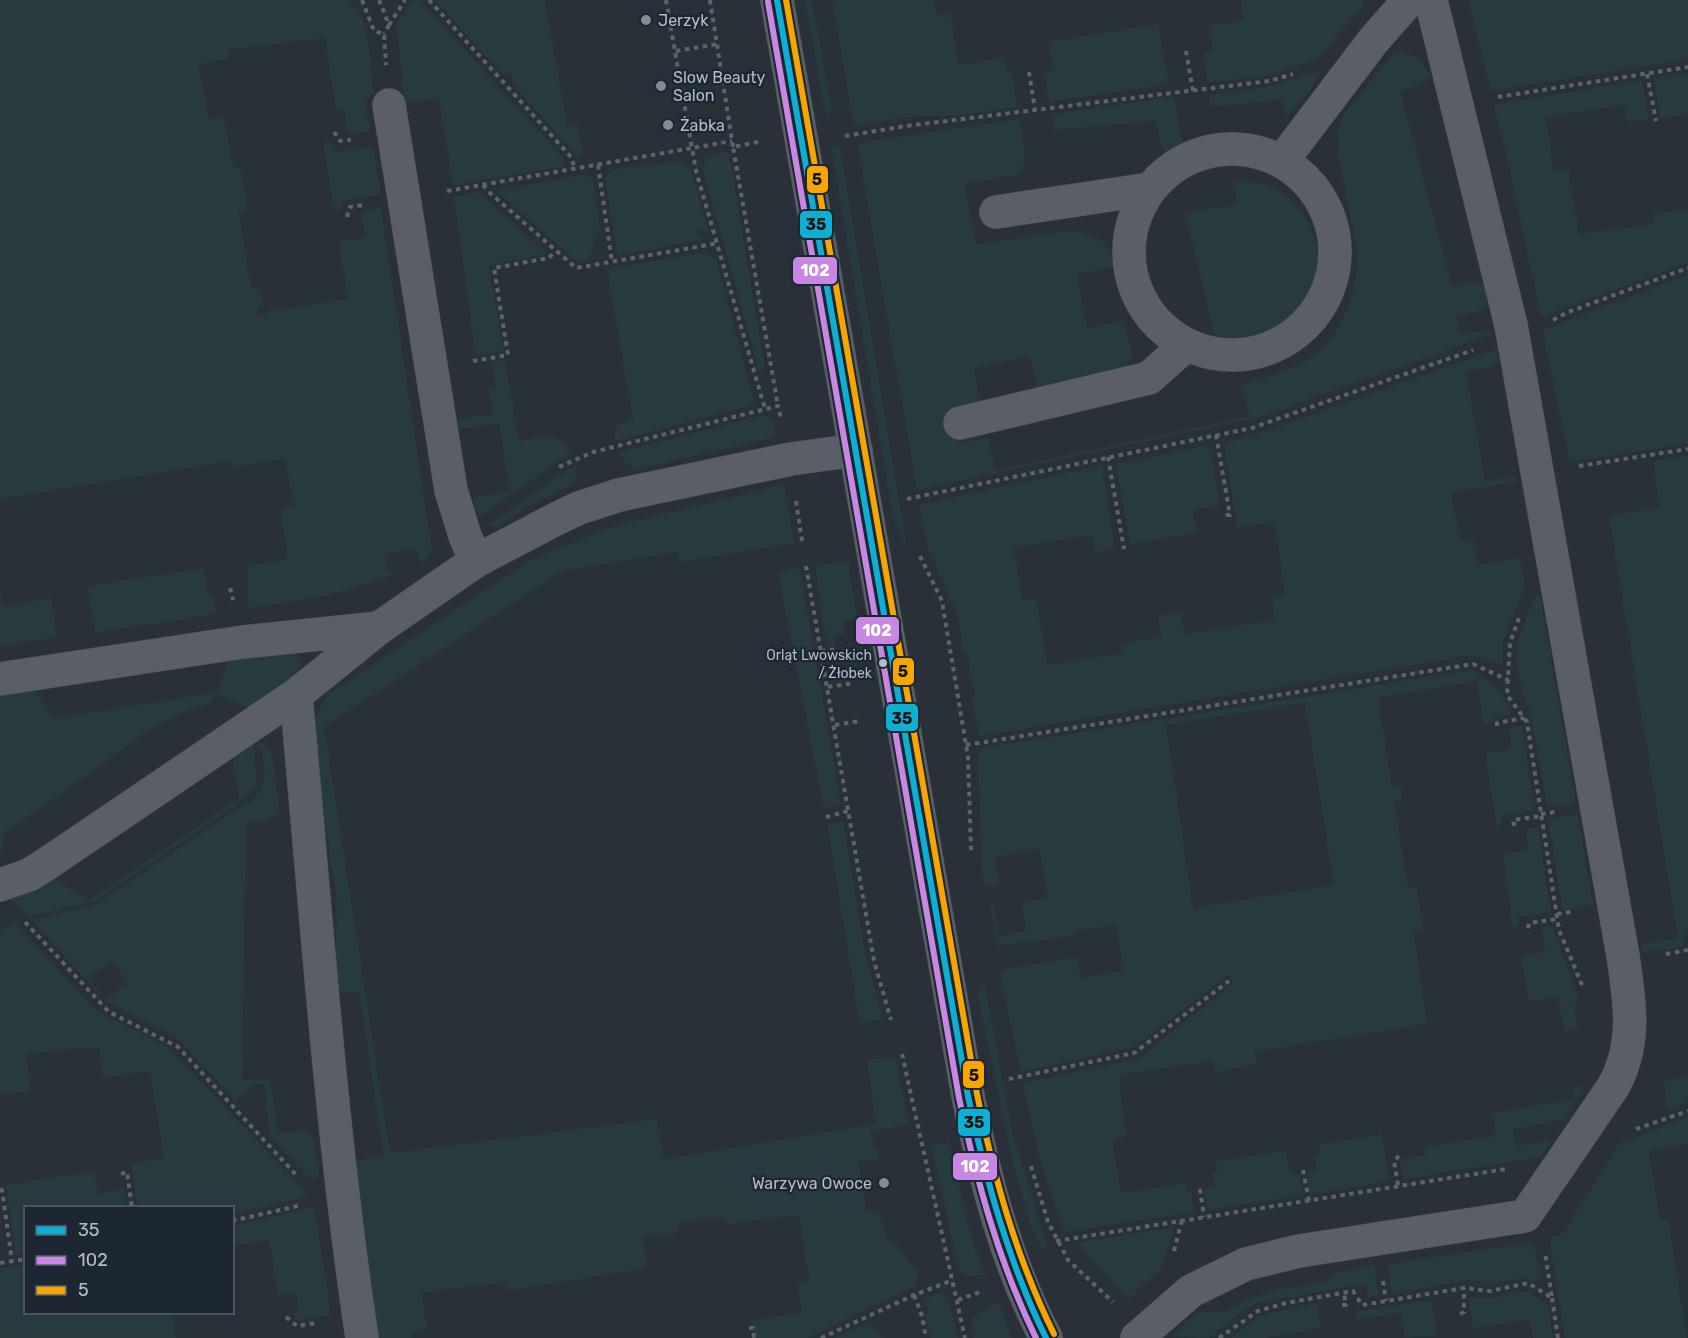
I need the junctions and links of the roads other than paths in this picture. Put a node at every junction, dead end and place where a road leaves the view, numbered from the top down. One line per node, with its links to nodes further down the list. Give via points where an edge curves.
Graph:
1 (777, 0): 10 (street)
2 (1408, 0): 5 (street)
3 (1431, 0): 18 (street, via 1512,335 1624,961 1630,1036 1627,1055 1622,1072 1525,1216 1299,1251 1246,1264 1191,1292)
4 (389, 105): 11 (street, via 451,490)
5 (1282, 161): 6 (street, via 1255,151 1225,148 1197,154 1171,168); 8 (street, via 1310,184 1329,214 1336,249 1325,294 1314,315 1288,339 1255,353 1220,355)
6 (1150, 189): 7 (street); 8 (street, via 1135,216 1129,245 1131,275 1142,303 1161,328)
7 (996, 212)
8 (1186, 345): 9 (street, via 1149,378)
9 (960, 423)
10 (856, 450): 11 (street, via 791,459 600,500); 17 (street, via 975,1131 1007,1251)
11 (476, 561): 12 (street)
12 (379, 627): 13 (street, via 243,642); 14 (street)
13 (0, 679)
14 (296, 695): 15 (street, via 45,865); 16 (street, via 329,1072 332,1198)
15 (0, 885)
16 (362, 1338)
17 (1046, 1338)
18 (1137, 1338)

